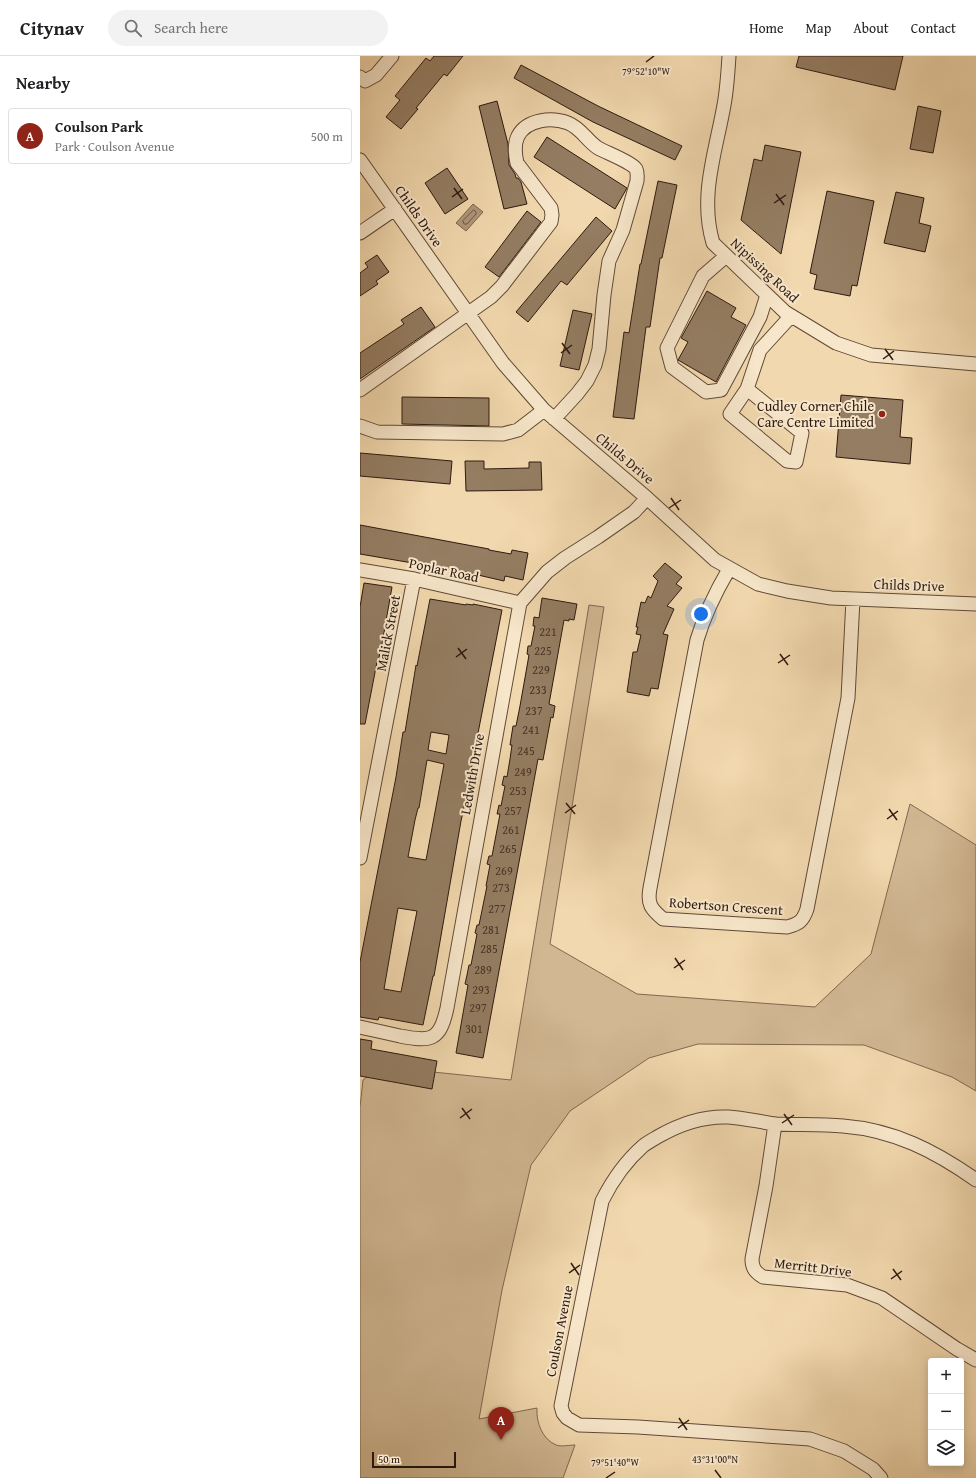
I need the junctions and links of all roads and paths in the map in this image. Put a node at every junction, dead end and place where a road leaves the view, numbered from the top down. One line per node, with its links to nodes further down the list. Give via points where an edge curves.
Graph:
1 (392, 56): 3 (street, via 376,75 365,80)
2 (729, 56): 7 (street, Nipissing Road, via 724,104 708,181 709,229 713,243)
3 (360, 77)
4 (360, 160): 5 (street, Childs Drive)
5 (395, 209): 6 (street); 9 (street, Childs Drive)
6 (360, 233)
7 (726, 256): 8 (street, Nipissing Road); 8 (street, via 703,276 667,348 672,367 706,392 721,390 760,317)
8 (767, 294): 10 (street, Nipissing Road)
9 (469, 314): 13 (street); 14 (street, Childs Drive, via 503,363); 15 (street, via 502,286 551,222 551,208 517,163 516,144 518,135 524,129 531,124 549,119 568,123 579,129 597,147 631,164 637,174 637,181 623,230 609,261 595,365 578,394)
10 (791, 316): 11 (street, Nipissing Road, via 836,343 871,355); 12 (street, via 760,350)
11 (976, 364)
12 (747, 389): 12 (street, via 730,414 787,461 796,462 802,433)
13 (360, 390)
14 (544, 410): 15 (street, Childs Drive); 16 (street, via 518,430 503,434 377,432)
15 (554, 419): 17 (street, Childs Drive)
16 (360, 426)
17 (647, 498): 18 (street, Childs Drive, via 715,560); 22 (street, via 634,512 547,572)
18 (729, 569): 21 (street, Childs Drive, via 758,584 787,592); 21 (street, Robertson Crescent, via 704,616 697,640 650,888 649,904 663,919 787,927 804,918 848,698)
19 (360, 570): 20 (street, Poplar Road)
20 (414, 579): 22 (street, Poplar Road); 24 (street, Malick Street)
21 (853, 599): 23 (street, Childs Drive)
22 (520, 603): 25 (street, Ledwith Drive, via 442,1027 435,1035 424,1040)
23 (976, 604)
24 (361, 850)
25 (360, 1027)
26 (776, 1124): 27 (street, Coulson Avenue, via 843,1126 876,1130 935,1154); 28 (street, Merritt Drive, via 752,1259 756,1273 770,1278 847,1285 882,1298); 29 (street, Coulson Avenue, via 727,1117 690,1121 644,1145 624,1166 602,1201 561,1406 563,1413 579,1425 810,1439 844,1451 873,1469)
27 (976, 1180)
28 (976, 1360)
29 (881, 1478)

